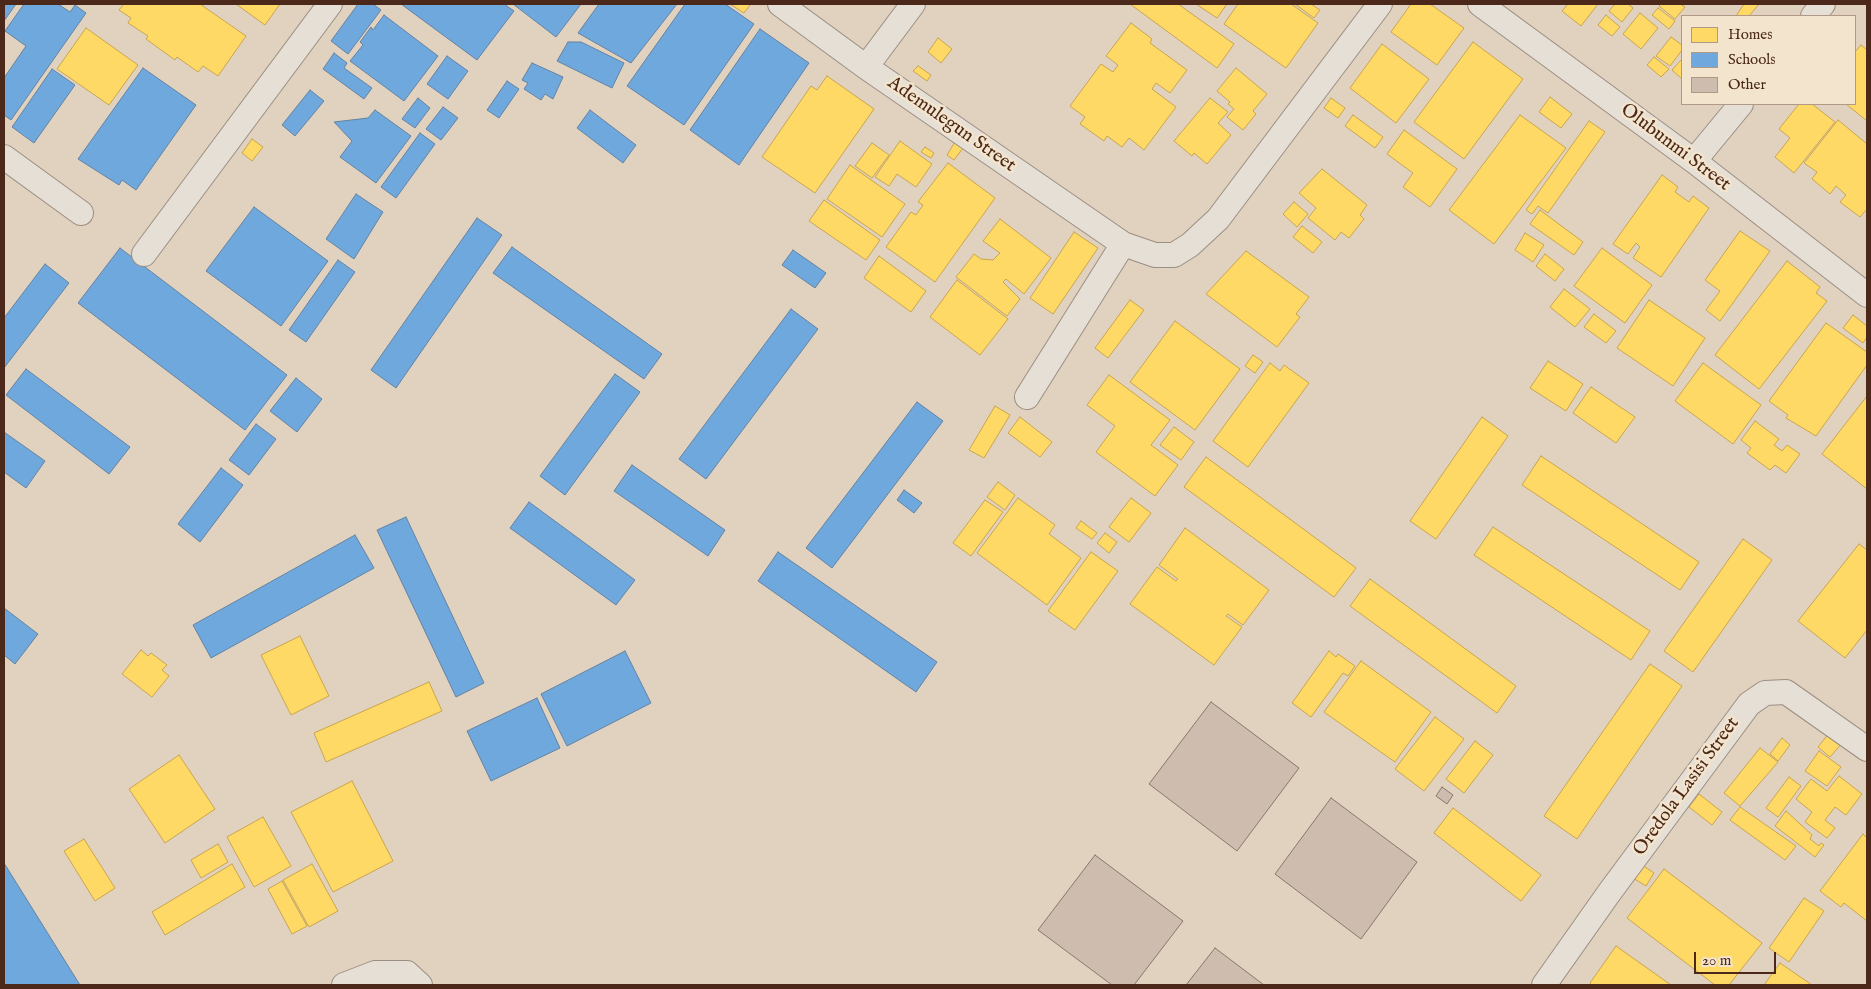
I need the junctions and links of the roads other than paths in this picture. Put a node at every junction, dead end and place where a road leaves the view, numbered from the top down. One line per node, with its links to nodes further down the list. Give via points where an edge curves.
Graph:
1 (330, 4): 14 (street)
2 (780, 4): 8 (street, Ademulegun Street)
3 (913, 4): 8 (street)
4 (1380, 4): 13 (street, Ademulegun Street, via 1218,220 1174,255 1154,255)
5 (1480, 4): 11 (street, Olubunmi Street)
6 (1823, 4): 7 (street)
7 (1814, 15)
8 (866, 67): 13 (street, Ademulegun Street)
9 (1740, 105): 11 (street)
10 (4, 157): 12 (street)
11 (1694, 161): 15 (street, Olubunmi Street)
12 (81, 213)
13 (1123, 244): 16 (street)
14 (144, 254)
15 (1867, 295)
16 (1027, 397)
17 (1867, 749): 20 (street, Oredola Lasisi Street, via 1786,692 1765,693 1749,704)
18 (344, 985): 19 (street, via 375,973 407,973)
19 (420, 985)
20 (1544, 985)

